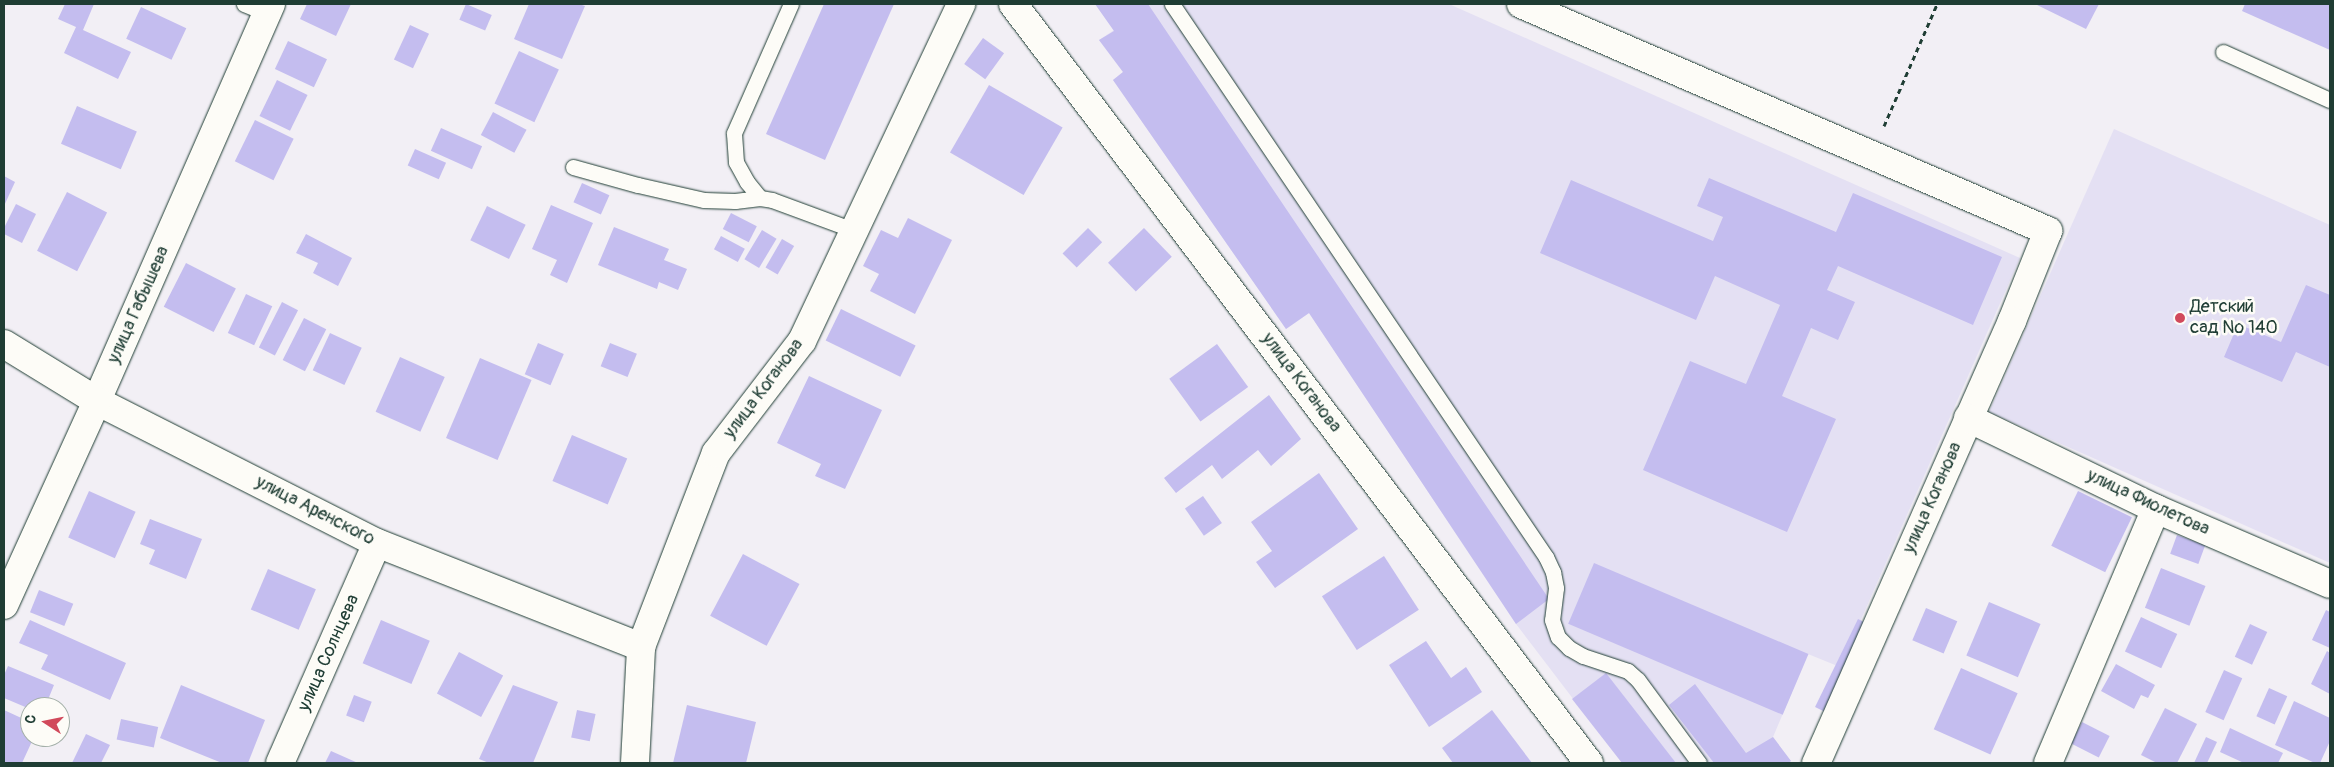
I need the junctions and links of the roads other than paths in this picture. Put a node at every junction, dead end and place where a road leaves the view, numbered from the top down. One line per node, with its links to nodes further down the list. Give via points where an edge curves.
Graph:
1 (791, 4): 10 (lane, via 734,133 736,162)
2 (961, 4): 11 (street, улица Коганова)
3 (1013, 4): 22 (street, улица Коганова)
4 (1172, 4): 23 (lane, via 1546,558 1556,588 1552,620 1558,637 1583,656 1628,671)
5 (1521, 4): 14 (street, улица Коганова, via 2048,231)
6 (260, 7): 13 (street, улица Габышева)
7 (2223, 52): 8 (lane)
8 (2330, 100)
9 (573, 167): 10 (lane, via 704,200)
10 (760, 198): 11 (lane)
11 (853, 230): 19 (street, улица Коганова, via 802,341 716,453)
12 (4, 344): 13 (street, улица Аренского)
13 (97, 401): 16 (street, улица Аренского); 18 (street, улица Габышева)
14 (1968, 418): 15 (street, улица Фиолетова); 24 (street, улица Коганова)
15 (2156, 509): 17 (street, улица Фиолетова); 25 (street)
16 (377, 542): 19 (street, улица Аренского); 20 (street, улица Солнцева)
17 (2330, 584)
18 (4, 605)
19 (641, 647): 21 (street, улица Коганова)
20 (280, 763)
21 (635, 763)
22 (1589, 763)
23 (1699, 763)
24 (1816, 763)
25 (2048, 763)

